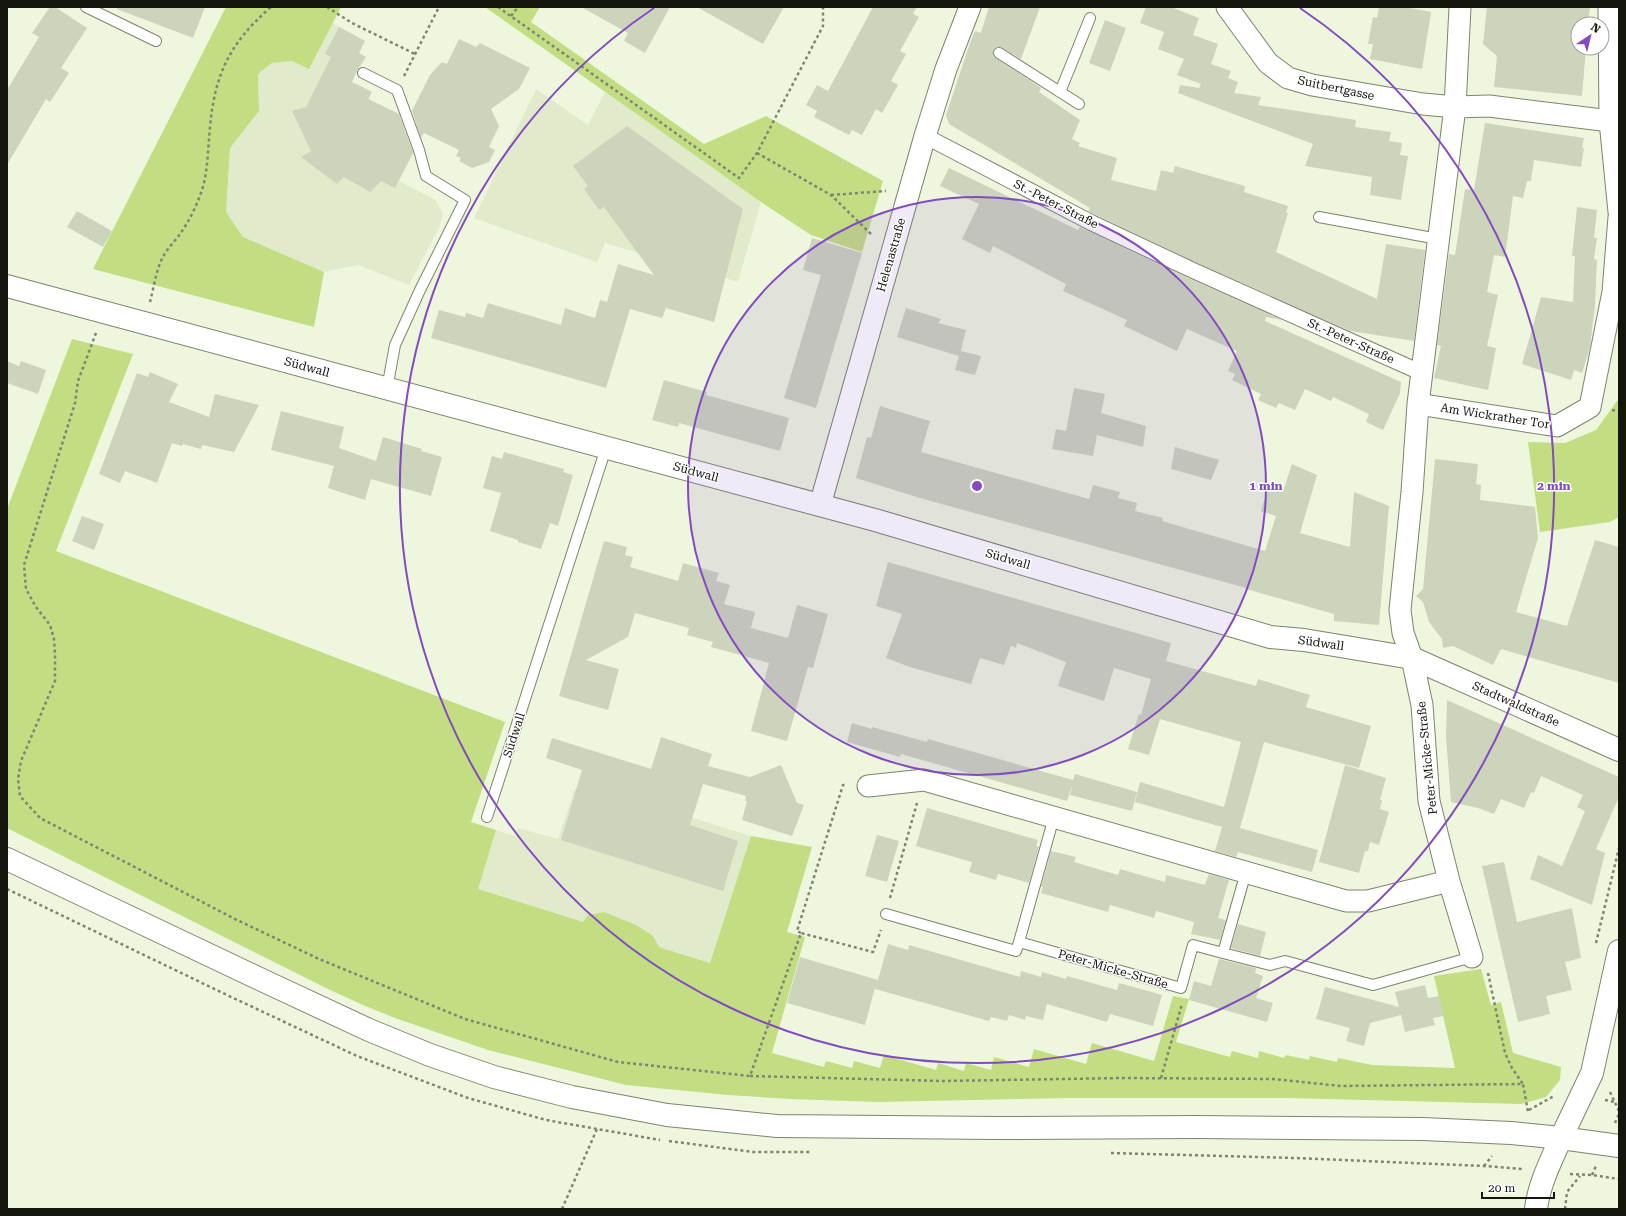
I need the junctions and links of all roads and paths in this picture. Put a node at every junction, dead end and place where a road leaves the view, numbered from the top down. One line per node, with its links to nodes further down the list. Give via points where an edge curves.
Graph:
1 (86, 7): 14 (lane)
2 (271, 7): 34 (path, via 257,19 233,48 223,68 212,109 203,187 185,226 164,255)
3 (327, 7): 16 (path, via 352,23)
4 (439, 7): 16 (path)
5 (498, 7): 12 (path)
6 (518, 7): 12 (path)
7 (823, 7): 24 (path, via 823,26)
8 (970, 7): 23 (street, Helenastraße, via 967,32 946,69)
9 (1227, 7): 21 (street, Suitbertgasse, via 1268,64 1288,78 1312,86)
10 (1460, 7): 21 (street)
11 (1609, 7): 22 (street)
12 (511, 16): 24 (path, via 738,178)
13 (1090, 18): 19 (lane)
14 (156, 41)
15 (999, 53): 19 (lane)
16 (415, 54): 18 (path)
17 (362, 73): 18 (lane)
18 (397, 90): 36 (lane, via 426,176 465,200 395,345)
19 (1060, 92): 20 (lane)
20 (1080, 104)
21 (1454, 107): 22 (street, via 1488,106); 30 (street)
22 (1610, 121): 27 (street)
23 (925, 136): 25 (street, Helenastraße); 35 (street, St.-Peter-Straße, via 1092,224)
24 (758, 153): 26 (path)
25 (910, 190): 26 (path); 31 (street, Helenastraße)
26 (831, 194): 31 (path)
27 (1619, 212)
28 (1319, 217): 30 (lane)
29 (1619, 217): 37 (street, Am Wickrather Tor, via 1614,292 1590,406 1557,426)
30 (1438, 239): 35 (street)
31 (892, 254): 39 (street, Helenastraße)
32 (7, 286): 33 (street, Südwall)
33 (103, 312): 34 (street, Südwall); 58 (path, via 78,381 75,403 24,565 26,589 50,625 54,639 56,681 21,761 18,779 20,796 40,818 235,920 319,959 465,1019 618,1062)
34 (144, 323): 36 (street, Südwall)
35 (1422, 373): 37 (street)
36 (386, 388): 38 (street, Südwall)
37 (1418, 404): 40 (street, via 1400,610 1403,633)
38 (606, 448): 39 (street, Südwall); 44 (lane, Südwall)
39 (820, 505): 40 (street, Südwall, via 1270,637 1304,640)
40 (1412, 658): 41 (street, Stadtwaldstraße); 49 (street, Peter-Micke-Straße, via 1422,705 1429,801)
41 (1619, 750)
42 (924, 780): 43 (street); 45 (street); 50 (path)
43 (868, 786): 51 (path, via 843,785 797,931)
44 (487, 817)
45 (1054, 817): 48 (street); 52 (lane)
46 (1619, 848): 53 (path)
47 (7, 859): 64 (street, via 369,1030 430,1055 494,1077 572,1097 667,1115 777,1126 1423,1129)
48 (1246, 872): 49 (street, via 1346,901 1368,901); 55 (lane)
49 (1448, 881): 56 (street, Peter-Micke-Straße)
50 (886, 914): 51 (path, via 873,952); 52 (lane, via 1016,951)
51 (801, 933): 58 (path)
52 (1019, 942): 57 (lane, Peter-Micke-Straße)
53 (1595, 948)
54 (1619, 951): 65 (street, via 1592,1073)
55 (1222, 953): 56 (lane, Peter-Micke-Straße, via 1270,965 1285,962 1373,985); 57 (lane, Peter-Micke-Straße, via 1193,945)
56 (1472, 956): 60 (path, via 1486,965 1505,1053)
57 (1181, 988): 59 (path, via 1184,999)
58 (750, 1076): 59 (path, via 944,1081)
59 (1160, 1078): 60 (path, via 1273,1079 1341,1086)
60 (1523, 1084): 62 (path)
61 (1557, 1091): 62 (path, via 1554,1096)
62 (1528, 1111): 64 (path)
63 (597, 1129): 71 (path)
64 (1510, 1133): 65 (street); 67 (path)
65 (1561, 1138): 66 (street); 68 (street)
66 (1619, 1146)
67 (1484, 1166)
68 (1546, 1172): 69 (path); 72 (street)
69 (1580, 1176): 70 (path); 73 (path, via 1568,1192)
70 (1619, 1179)
71 (562, 1209)
72 (1536, 1209)
73 (1565, 1209)

